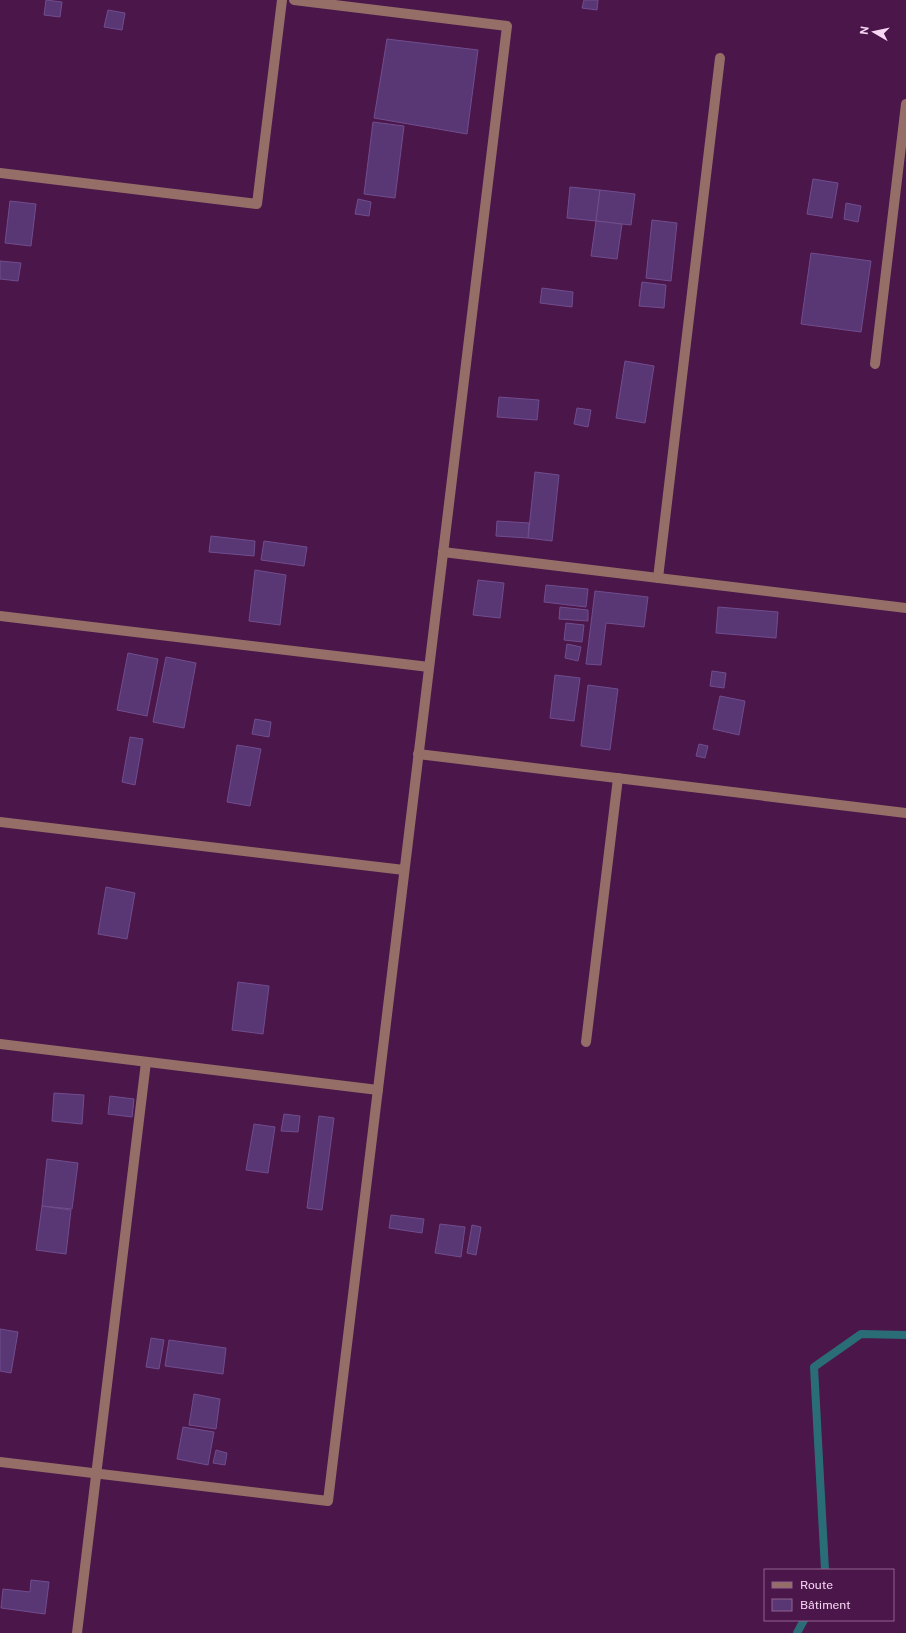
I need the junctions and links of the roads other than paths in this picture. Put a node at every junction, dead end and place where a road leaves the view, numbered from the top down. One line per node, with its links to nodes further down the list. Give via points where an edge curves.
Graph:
1 (282, 0): 5 (street, via 258,204)
2 (294, 0): 7 (street, via 506,26)
3 (720, 58): 8 (street)
4 (906, 104): 6 (street)
5 (0, 173)
6 (875, 364)
7 (443, 552): 8 (street); 11 (street)
8 (658, 578): 9 (street)
9 (906, 608)
10 (0, 616): 11 (street)
11 (429, 668): 12 (street)
12 (418, 754): 13 (street); 16 (street)
13 (618, 778): 14 (street); 17 (street)
14 (906, 813)
15 (0, 822): 16 (street)
16 (404, 870): 20 (street)
17 (586, 1042)
18 (0, 1044): 19 (street)
19 (146, 1062): 20 (street); 22 (street)
20 (378, 1090): 22 (street, via 328,1501)
21 (0, 1462): 22 (street)
22 (96, 1473): 23 (street)
23 (77, 1633)

